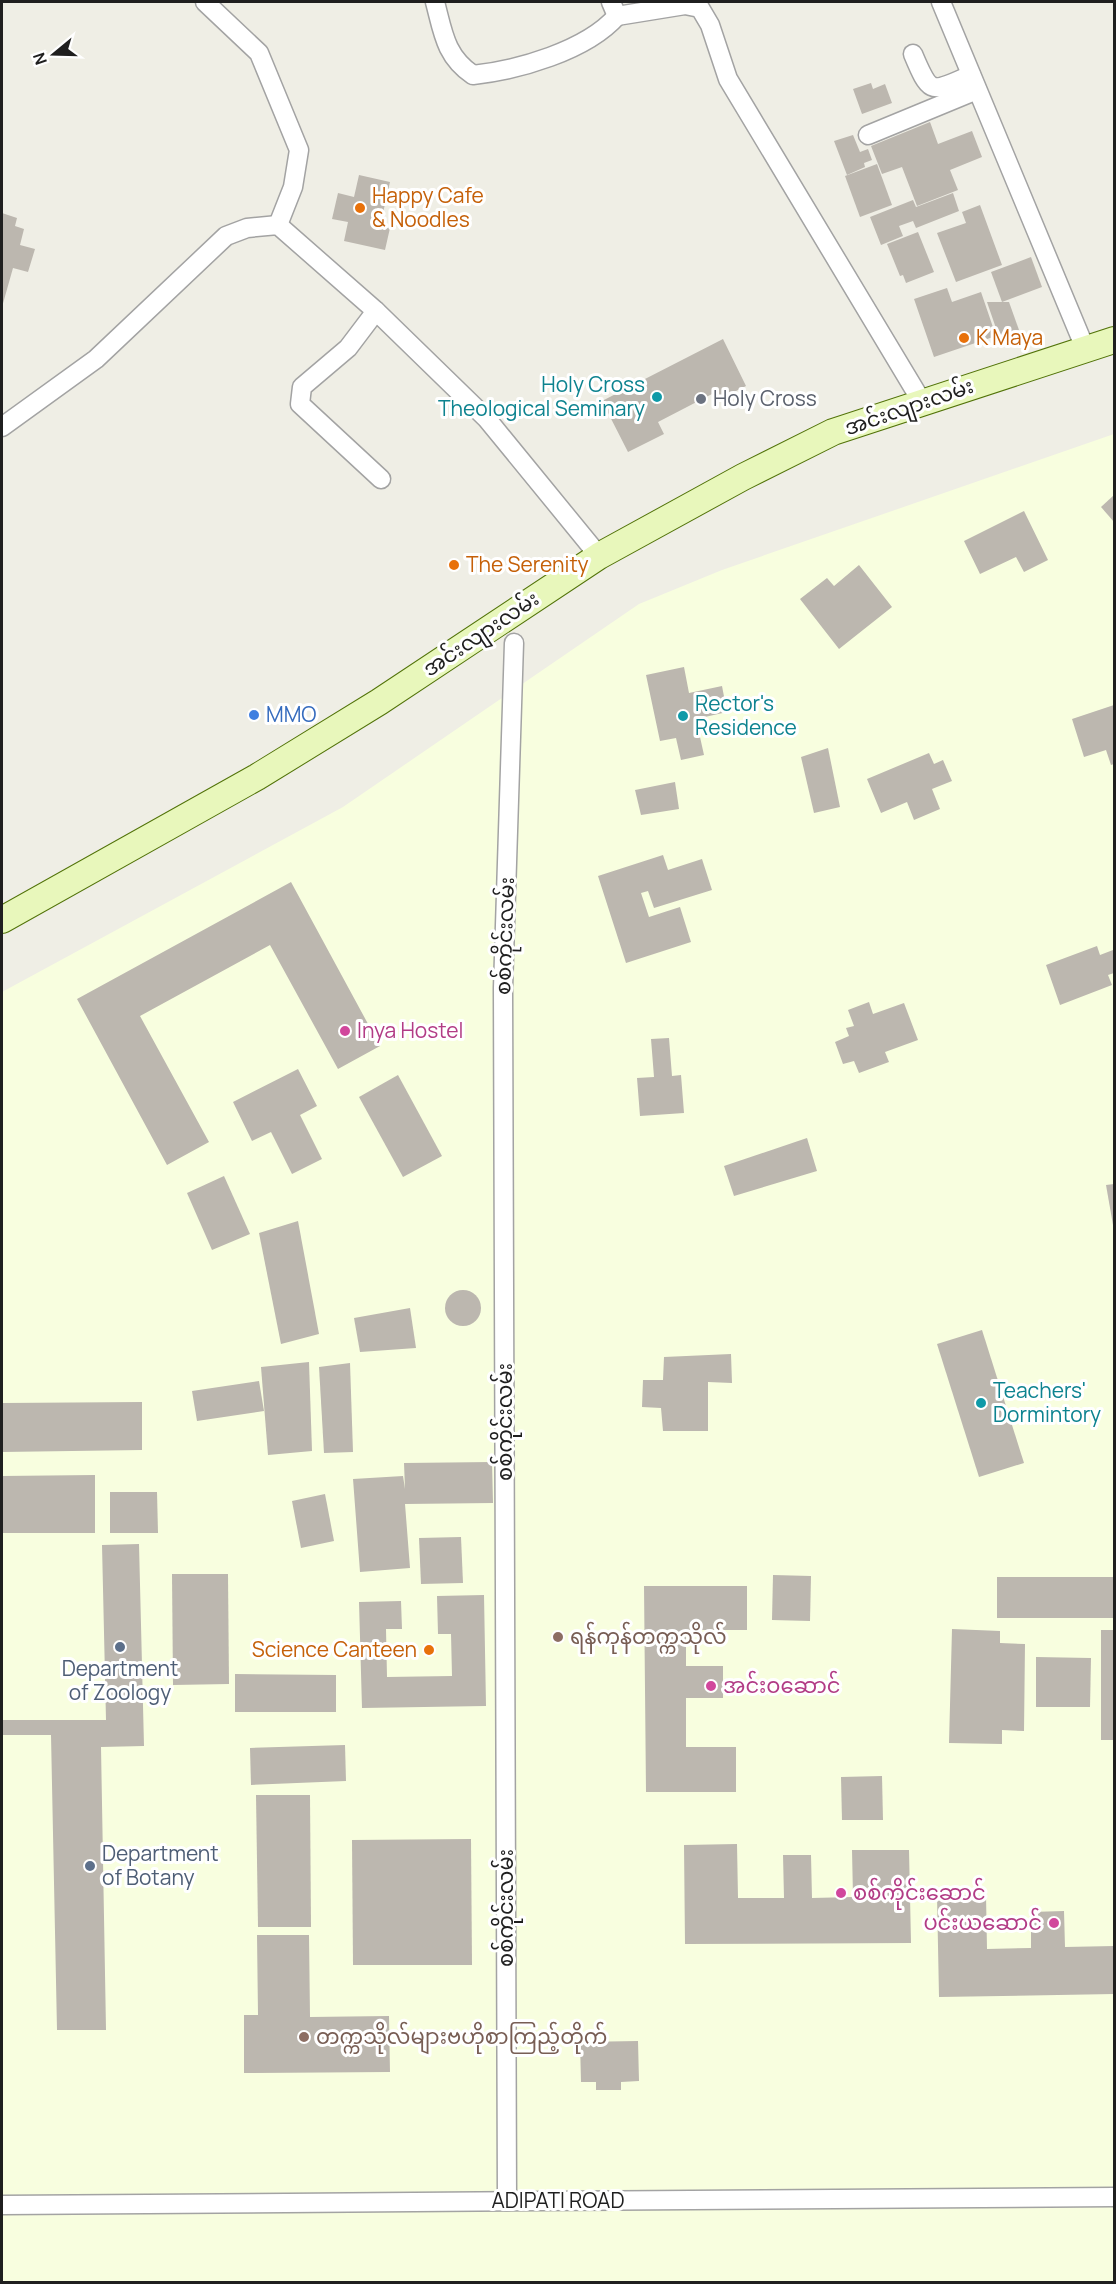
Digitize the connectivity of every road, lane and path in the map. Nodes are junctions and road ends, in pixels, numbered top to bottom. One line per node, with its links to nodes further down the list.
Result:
1 (206, 2): 9 (street)
2 (435, 2): 5 (street)
3 (941, 2): 7 (street)
4 (701, 5): 5 (street); 13 (street)
5 (614, 9)
6 (913, 54): 7 (street)
7 (974, 82): 8 (street); 12 (street)
8 (868, 135)
9 (278, 225): 10 (street); 14 (street)
10 (376, 311): 15 (street); 16 (street)
11 (1114, 340): 12 (main road, အင်းလျားလမ်း)
12 (1085, 348): 13 (main road, အင်းလျားလမ်း)
13 (922, 402): 16 (main road, အင်းလျားလမ်း)
14 (2, 427)
15 (381, 479)
16 (599, 556): 18 (main road, အင်းလျားလမ်း)
17 (514, 643): 20 (street, စစ်ကိုင်းလမ်း)
18 (2, 920)
19 (1114, 2197): 20 (street, ADIPATI ROAD)
20 (507, 2201): 21 (street, ADIPATI ROAD)
21 (2, 2205)

